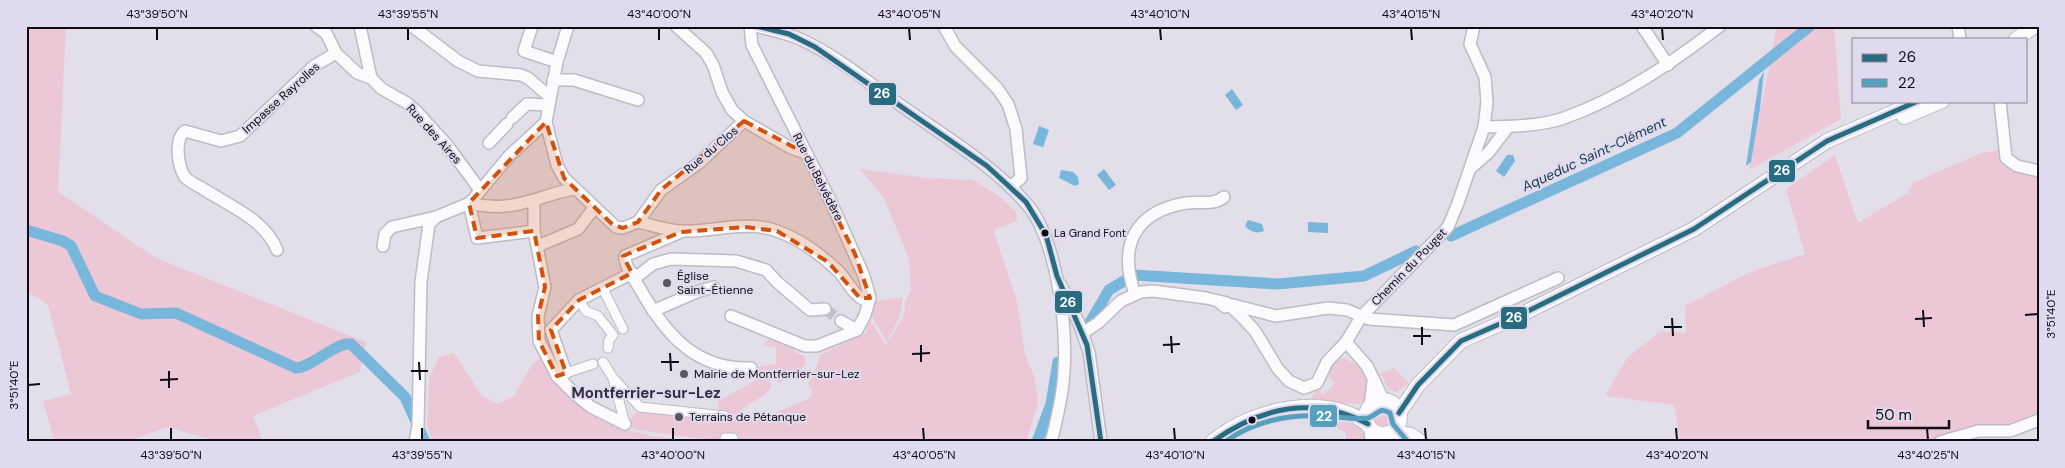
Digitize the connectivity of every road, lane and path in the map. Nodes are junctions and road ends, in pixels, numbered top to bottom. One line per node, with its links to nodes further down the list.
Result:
1 (316, 26): 16 (street, Rue des Aires)
2 (360, 26): 19 (street)
3 (412, 26): 22 (street)
4 (532, 26): 17 (street)
5 (568, 26): 17 (street)
6 (676, 26): 26 (street, Rue du Clos)
7 (750, 26): 32 (street, Rue du Belvédère)
8 (755, 26): 35 (street)
9 (944, 26): 35 (street)
10 (1474, 26): 28 (street, Chemin du Pouget)
11 (1642, 26): 18 (street)
12 (1720, 26): 18 (street)
13 (2037, 26): 14 (street); 15 (street)
14 (2018, 38)
15 (2026, 38)
16 (336, 53): 19 (street, Rue des Aires); 48 (street, Impasse Rayrolles)
17 (557, 62): 20 (street)
18 (1668, 65): 29 (street)
19 (371, 78): 37 (street, Rue des Aires)
20 (553, 80): 21 (street); 22 (street)
21 (638, 100)
22 (549, 101): 27 (street); 31 (street)
23 (1917, 102): 30 (street)
24 (1940, 102): 30 (street)
25 (2000, 102): 34 (street)
26 (744, 121): 32 (street); 43 (street, Rue du Clos)
27 (546, 122): 36 (street); 37 (street)
28 (1484, 127): 29 (street); 33 (street, Chemin du Pouget)
29 (1508, 127): 33 (street)
30 (1843, 135): 74 (street)
31 (489, 143)
32 (805, 153): 56 (street, Rue du Belvédère)
33 (1470, 169): 61 (street, Chemin du Pouget)
34 (2039, 171)
35 (1010, 187): 50 (street)
36 (573, 189): 39 (street); 41 (street)
37 (480, 190): 40 (street)
38 (1224, 197): 54 (street)
39 (534, 201): 40 (street); 44 (street)
40 (470, 203): 42 (street); 44 (street)
41 (594, 208): 43 (street); 47 (street)
42 (436, 217): 46 (street); 82 (street)
43 (638, 222): 45 (street)
44 (534, 231): 47 (street)
45 (681, 232): 49 (street); 56 (street)
46 (384, 246)
47 (538, 246): 71 (street)
48 (277, 250)
49 (633, 276): 52 (street); 58 (street); 59 (street)
50 (1057, 276): 65 (street); 83 (street)
51 (1558, 278): 61 (street)
52 (602, 287): 55 (street); 63 (street)
53 (714, 287): 59 (street)
54 (1135, 294): 57 (street); 65 (street)
55 (579, 300): 67 (street); 71 (street)
56 (869, 302): 64 (street)
57 (1224, 304): 61 (street); 66 (street, Chemin du Pouget)
58 (824, 309)
59 (653, 311): 70 (street)
60 (731, 316): 64 (street)
61 (1360, 317): 66 (street, Chemin du Pouget)
62 (841, 321): 64 (street)
63 (623, 330)
64 (857, 330)
65 (1083, 333): 84 (street)
66 (1346, 342): 73 (street)
67 (608, 348)
68 (603, 362): 72 (street)
69 (593, 364): 71 (street)
70 (751, 368)
71 (562, 374): 79 (street)
72 (613, 378): 76 (street); 79 (street)
73 (1373, 380): 75 (street); 78 (street)
74 (1416, 388): 75 (street); 80 (street)
75 (1386, 401): 78 (street); 80 (street)
76 (725, 416)
77 (2039, 420): 86 (street)
78 (1369, 422): 80 (street); 85 (street)
79 (626, 424)
80 (1391, 428): 81 (street)
81 (1416, 439)
82 (415, 442)
83 (1051, 442)
84 (1101, 442)
85 (1212, 442)
86 (1940, 442)

